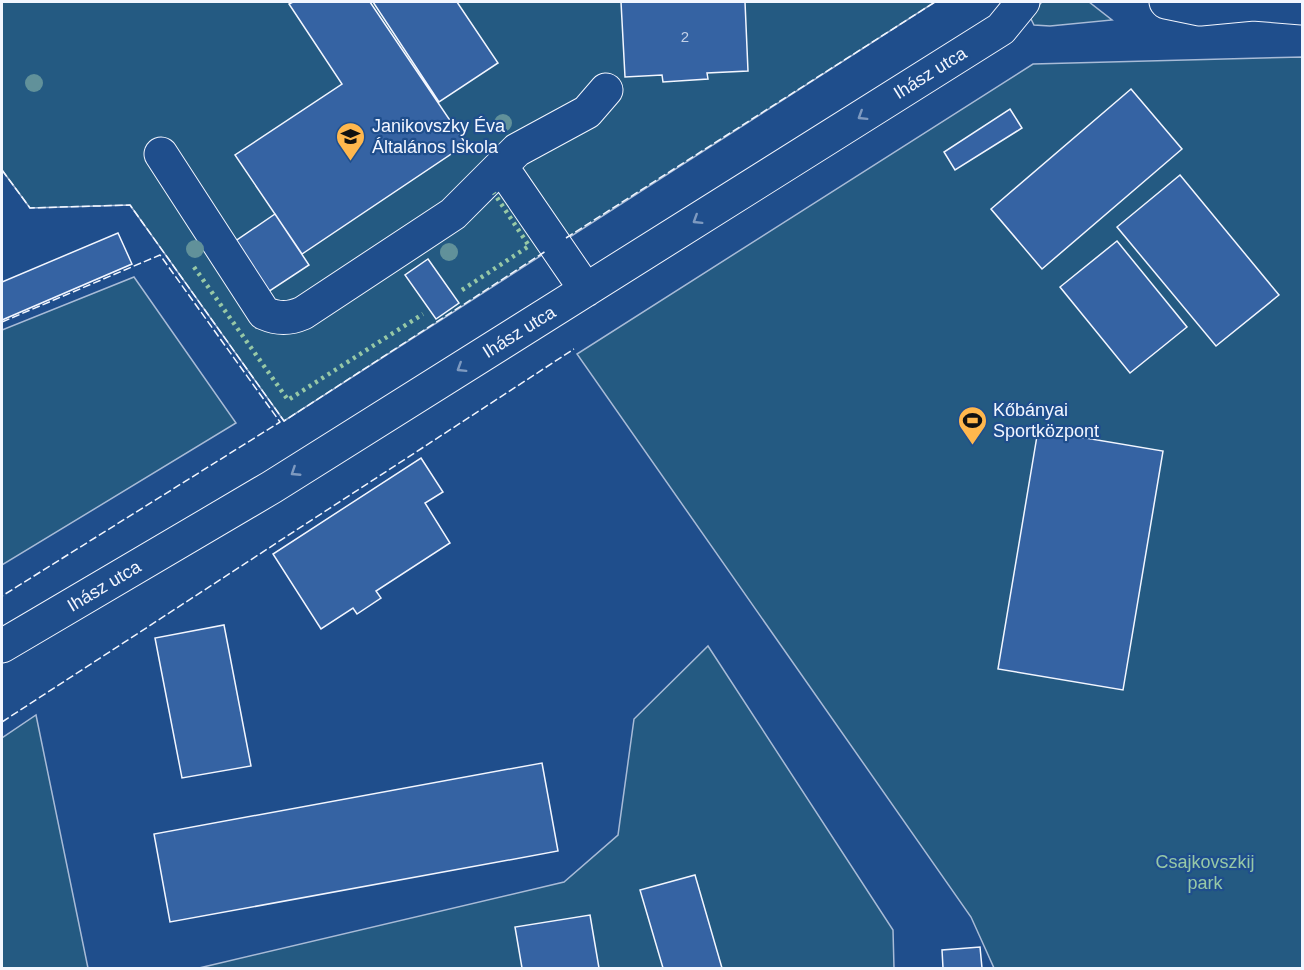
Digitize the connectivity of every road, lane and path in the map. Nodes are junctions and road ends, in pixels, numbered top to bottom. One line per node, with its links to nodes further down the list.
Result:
1 (1023, 2): 8 (street, Ihász utca, one-way to 8)
2 (1166, 2): 3 (street)
3 (1255, 3): 4 (street)
4 (1302, 8)
5 (606, 90): 7 (street)
6 (161, 154): 7 (street)
7 (501, 166): 8 (street)
8 (586, 290): 9 (street, Ihász utca, one-way to 9)
9 (2, 646)

